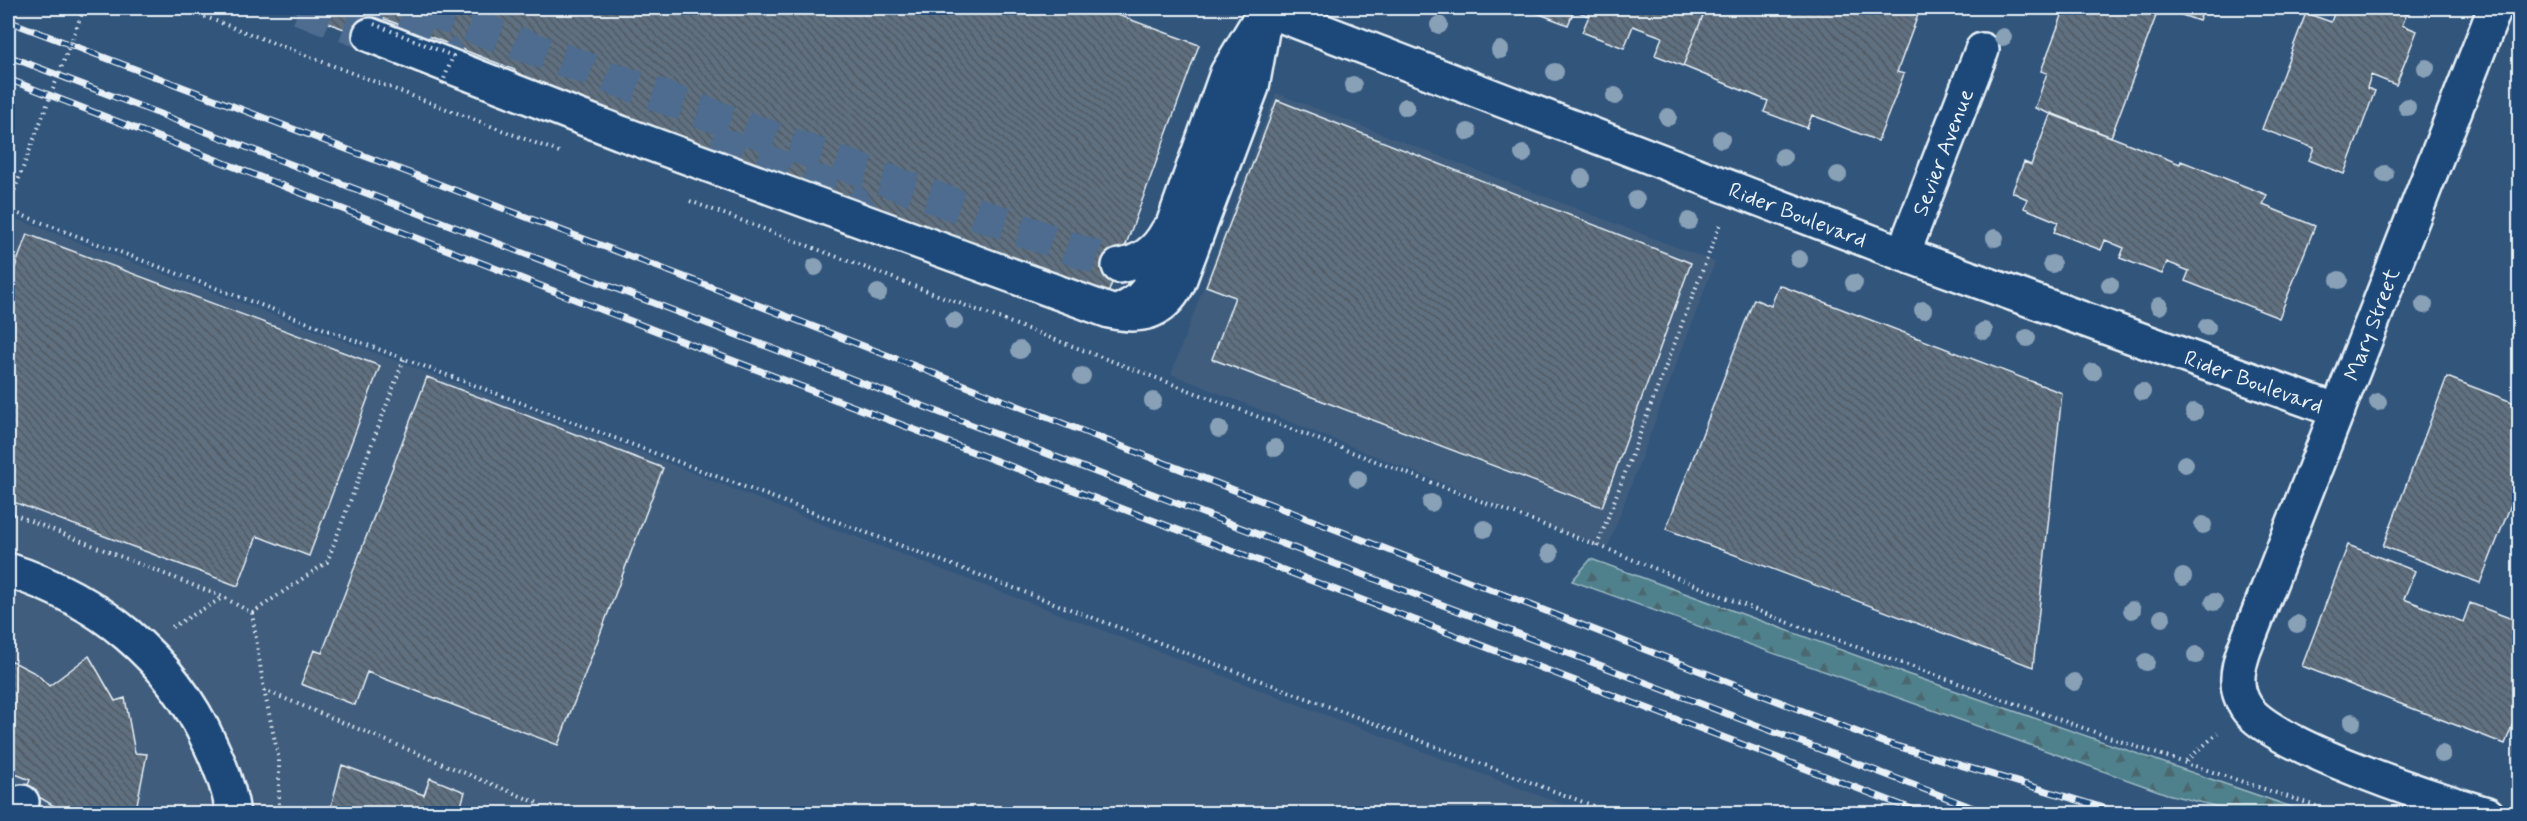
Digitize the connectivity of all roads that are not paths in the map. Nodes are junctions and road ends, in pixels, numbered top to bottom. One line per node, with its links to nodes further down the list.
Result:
1 (1264, 8): 5 (street); 6 (street, Rider Boulevard); 8 (street)
2 (2494, 8): 9 (street, Mary Street)
3 (372, 30): 8 (street)
4 (1982, 50): 6 (street, Sevier Avenue)
5 (1173, 219): 7 (street); 8 (street)
6 (1903, 254): 9 (street, Rider Boulevard)
7 (1119, 266)
8 (1111, 311)
9 (2338, 411): 12 (street, Mary Street)
10 (8, 570): 11 (street)
11 (234, 813)
12 (2487, 813)

